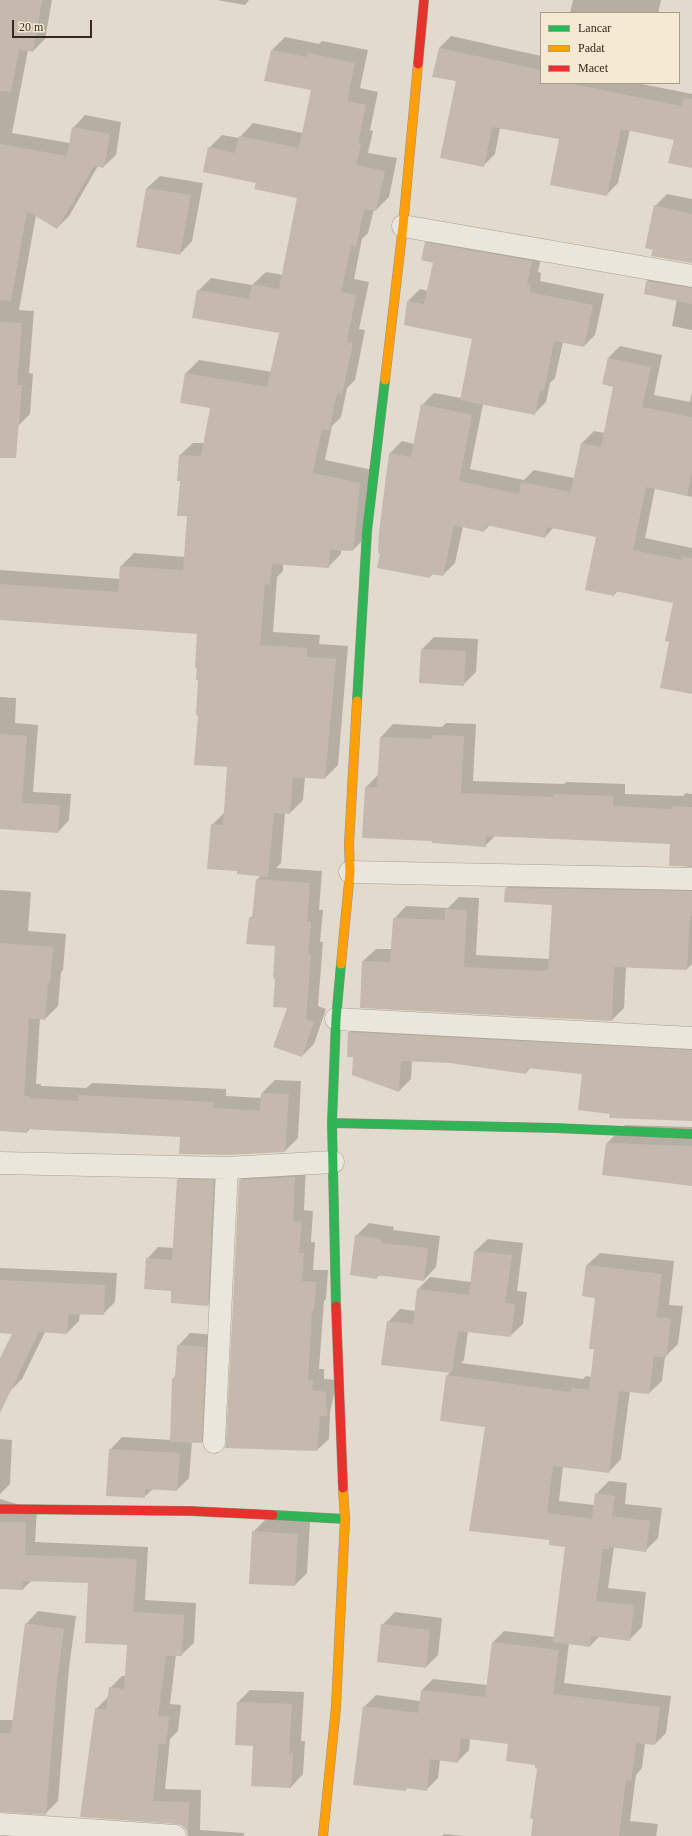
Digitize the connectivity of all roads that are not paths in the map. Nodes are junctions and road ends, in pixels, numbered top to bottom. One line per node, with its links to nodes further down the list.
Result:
1 (424, 0): 2 (street)
2 (403, 226): 3 (street); 4 (street)
3 (692, 276)
4 (350, 872): 5 (street); 6 (street)
5 (692, 879)
6 (336, 1019): 7 (street); 8 (street)
7 (692, 1038)
8 (332, 1123): 9 (street); 10 (street)
9 (692, 1134)
10 (333, 1162): 12 (street); 15 (street)
11 (0, 1163): 12 (street)
12 (227, 1168): 13 (street)
13 (214, 1442)
14 (0, 1509): 15 (street)
15 (345, 1519): 18 (street)
16 (0, 1824): 17 (street)
17 (176, 1836)
18 (323, 1836)

